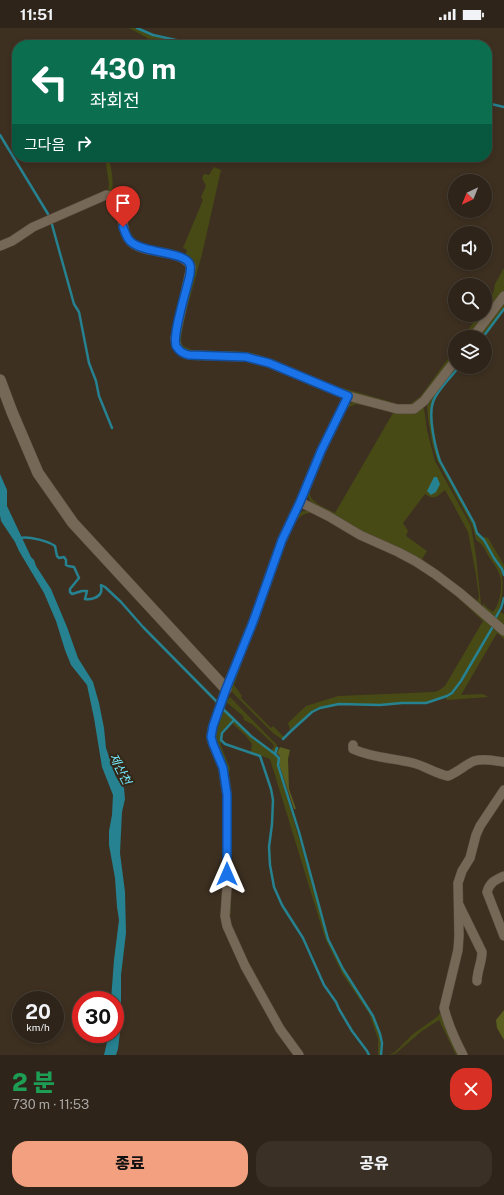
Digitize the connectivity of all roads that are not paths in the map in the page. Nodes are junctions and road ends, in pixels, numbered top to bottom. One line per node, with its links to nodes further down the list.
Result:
1 (0, 246): 6 (street)
2 (504, 296): 3 (street)
3 (477, 330)
4 (448, 370): 6 (street)
5 (0, 380): 9 (street)
6 (348, 396): 7 (street)
7 (300, 502): 8 (street); 9 (street)
8 (504, 631)
9 (226, 689): 17 (street)
10 (353, 745): 11 (street)
11 (504, 762)
12 (504, 790): 14 (street)
13 (504, 876): 15 (street)
14 (458, 903): 16 (street); 18 (street)
15 (504, 936)
16 (478, 981)
17 (299, 1055)
18 (463, 1055)

